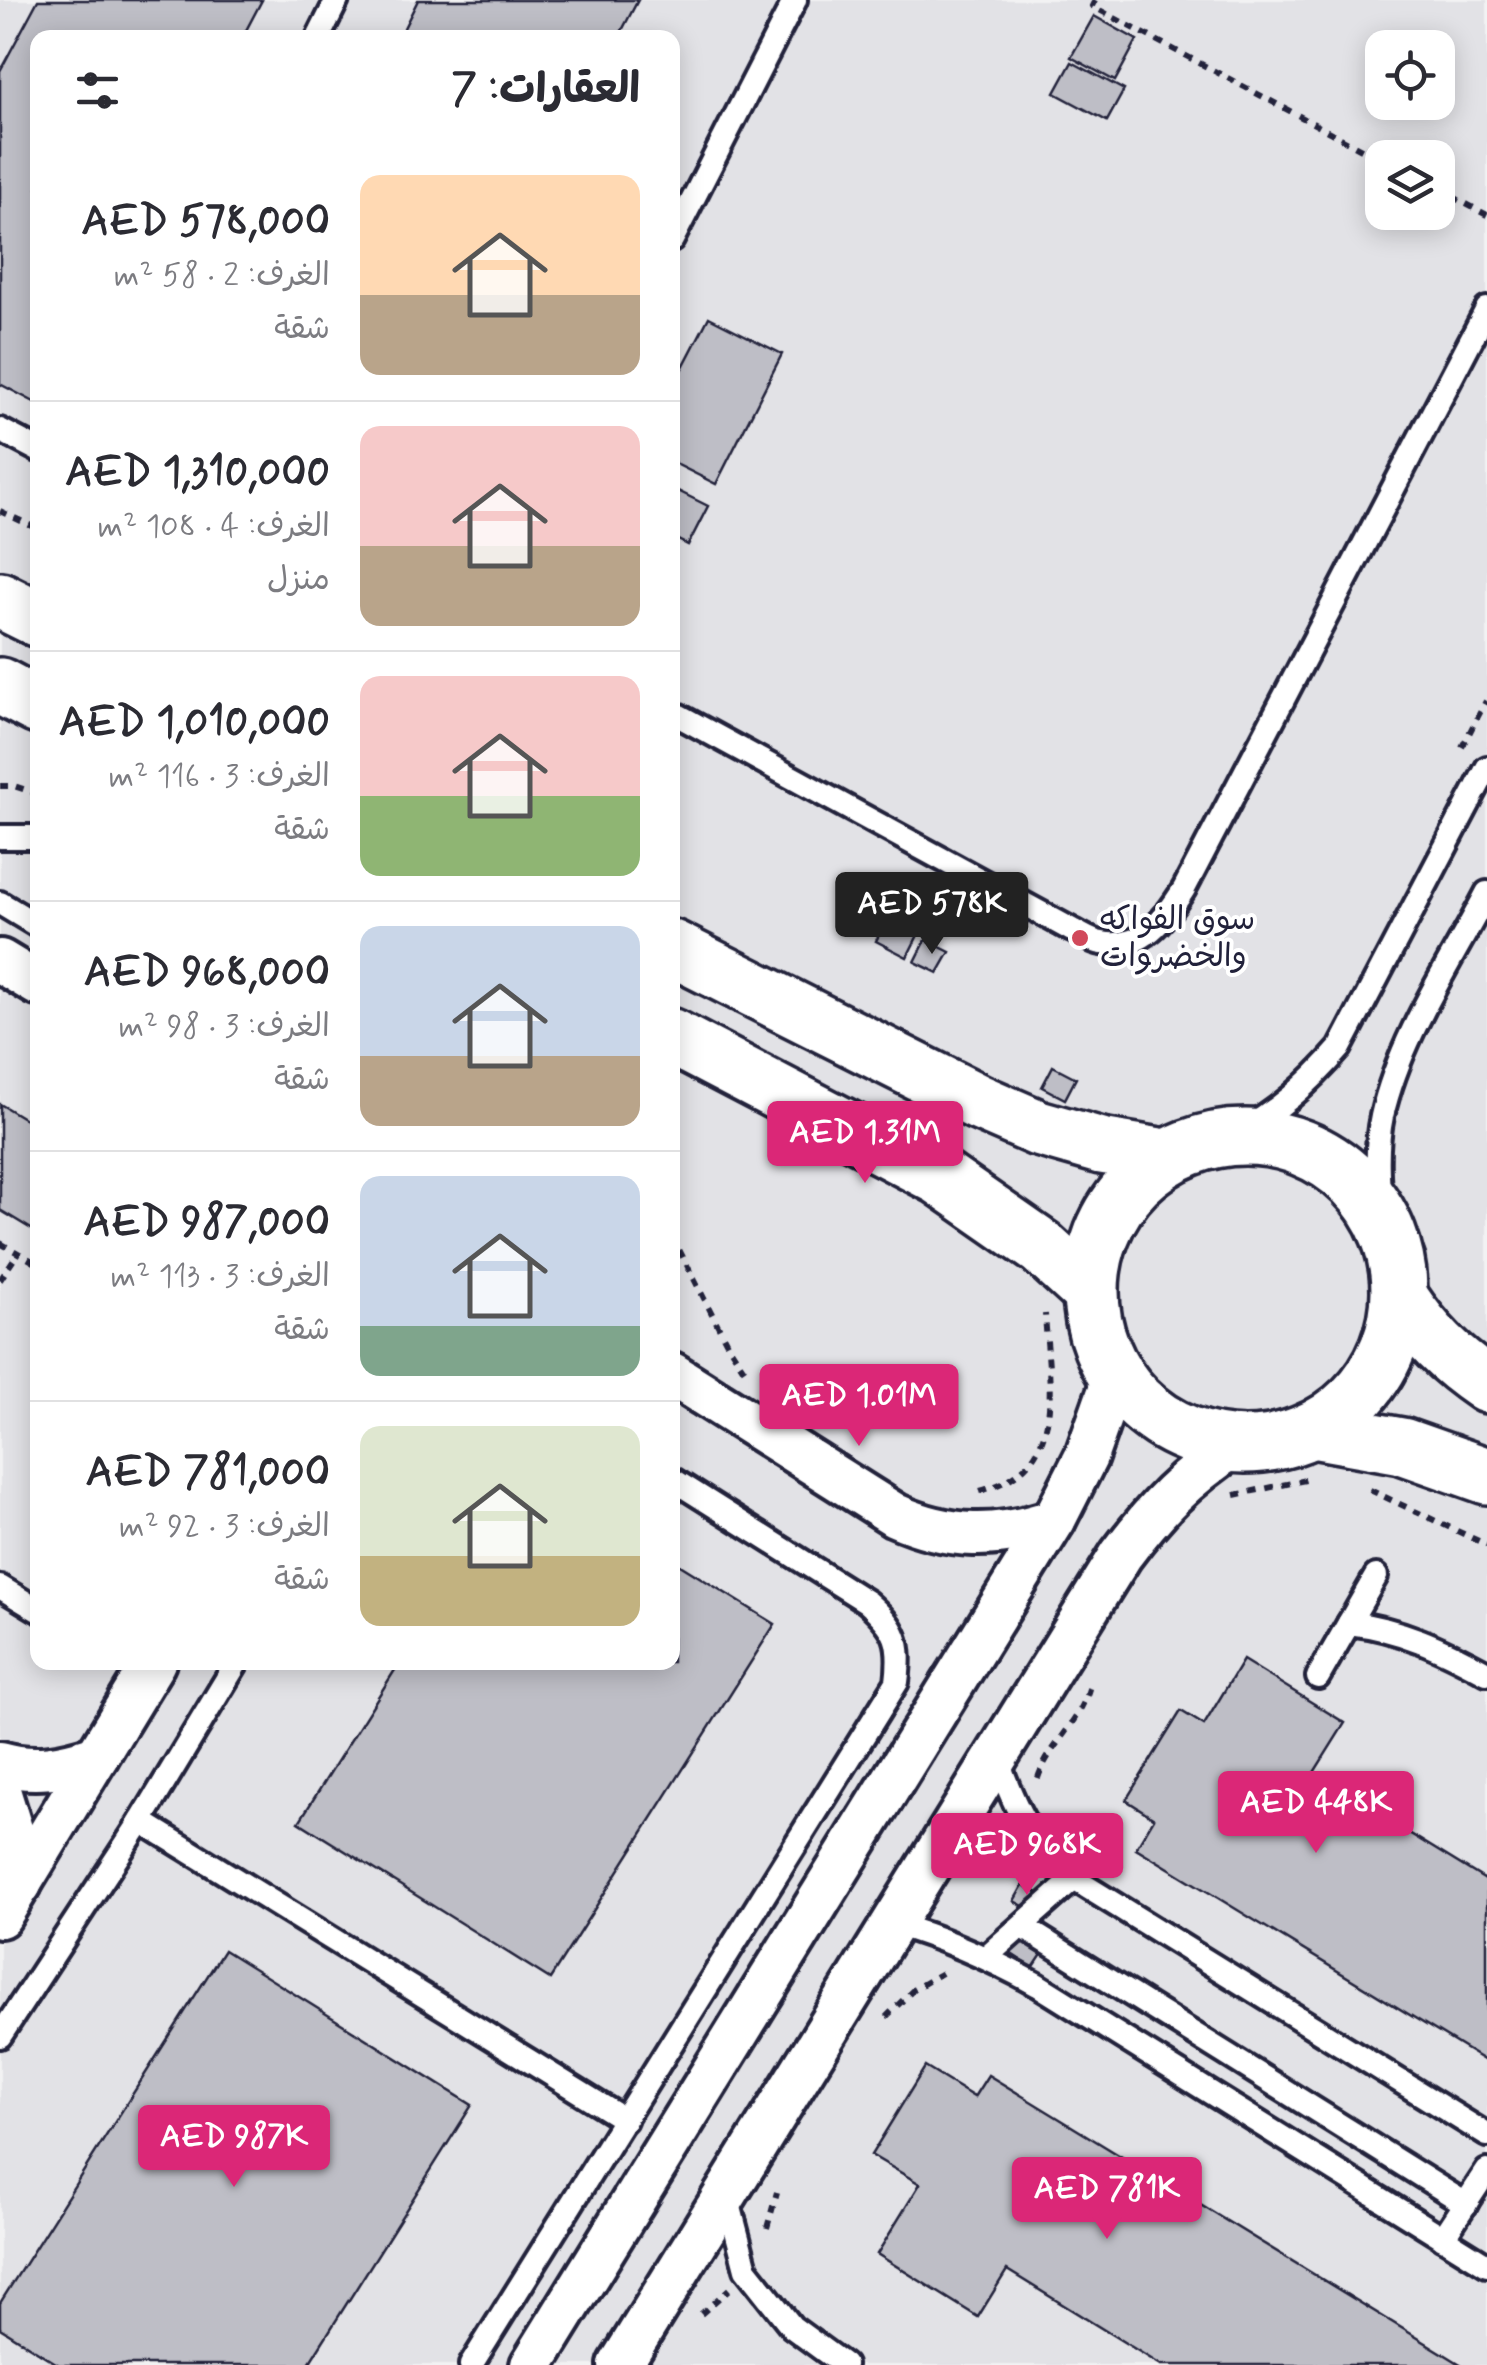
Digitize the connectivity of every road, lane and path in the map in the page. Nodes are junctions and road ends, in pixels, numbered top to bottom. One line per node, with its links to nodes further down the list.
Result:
1 (338, 0): 4 (lane)
2 (796, 0): 8 (lane)
3 (1095, 0): 5 (path)
4 (322, 30)
5 (1365, 151)
6 (1455, 198): 7 (path)
7 (1487, 215)
8 (680, 225)
9 (1487, 310): 18 (lane)
10 (0, 430): 11 (lane)
11 (30, 446)
12 (0, 510): 13 (path)
13 (30, 524)
14 (0, 600): 15 (street)
15 (30, 616)
16 (0, 686): 17 (street)
17 (30, 702)
18 (680, 716)
19 (1487, 768): 29 (lane)
20 (0, 786): 21 (path)
21 (30, 791)
22 (0, 837): 23 (lane)
23 (30, 837)
24 (1487, 893): 31 (lane)
25 (0, 902): 26 (lane)
26 (30, 921)
27 (680, 952): 30 (street)
28 (680, 1041): 33 (street)
29 (1234, 1136): 30 (street); 31 (street)
30 (1166, 1157): 39 (street)
31 (1396, 1215): 38 (path); 38 (street)
32 (0, 1242): 35 (path)
33 (1042, 1248): 39 (street); 49 (path)
34 (680, 1252): 42 (path)
35 (18, 1253): 36 (path); 37 (path)
36 (30, 1260)
37 (0, 1280)
38 (1416, 1284): 43 (street); 44 (street)
39 (1090, 1292): 40 (street)
40 (1115, 1374): 45 (street); 50 (street)
41 (680, 1379): 50 (street)
42 (755, 1379)
43 (1487, 1384)
44 (1316, 1453): 45 (street); 45 (path); 46 (street)
45 (1230, 1470): 62 (street)
46 (1487, 1476)
47 (680, 1484): 74 (lane)
48 (1369, 1490): 51 (path)
49 (965, 1492)
50 (1054, 1520): 86 (street)
51 (1487, 1545)
52 (1376, 1576): 55 (lane)
53 (0, 1587): 54 (lane)
54 (30, 1605)
55 (1349, 1622): 59 (lane); 60 (lane)
56 (140, 1670): 61 (street)
57 (232, 1670): 66 (lane)
58 (1093, 1671): 64 (path)
59 (1487, 1673)
60 (1318, 1677)
61 (97, 1756): 63 (street); 68 (street)
62 (997, 1758): 67 (lane); 69 (street)
63 (0, 1763)
64 (1038, 1792)
65 (0, 1794): 68 (street)
66 (141, 1821): 73 (lane); 74 (lane)
67 (1074, 1879): 70 (lane); 75 (lane)
68 (10, 1900)
69 (894, 1924): 71 (lane); 78 (street)
70 (1023, 1926): 71 (lane); 79 (lane)
71 (986, 1956): 72 (path); 80 (lane)
72 (875, 2031)
73 (0, 2036)
74 (625, 2120): 85 (lane)
75 (1487, 2134)
76 (1487, 2171): 79 (lane)
77 (780, 2180): 82 (path)
78 (727, 2196): 82 (lane); 87 (street)
79 (1466, 2204): 80 (lane)
80 (1444, 2238): 81 (lane)
81 (1487, 2266)
82 (746, 2269): 83 (path); 84 (lane)
83 (694, 2319)
84 (839, 2364)
85 (471, 2365)
86 (532, 2365)
87 (620, 2365)

